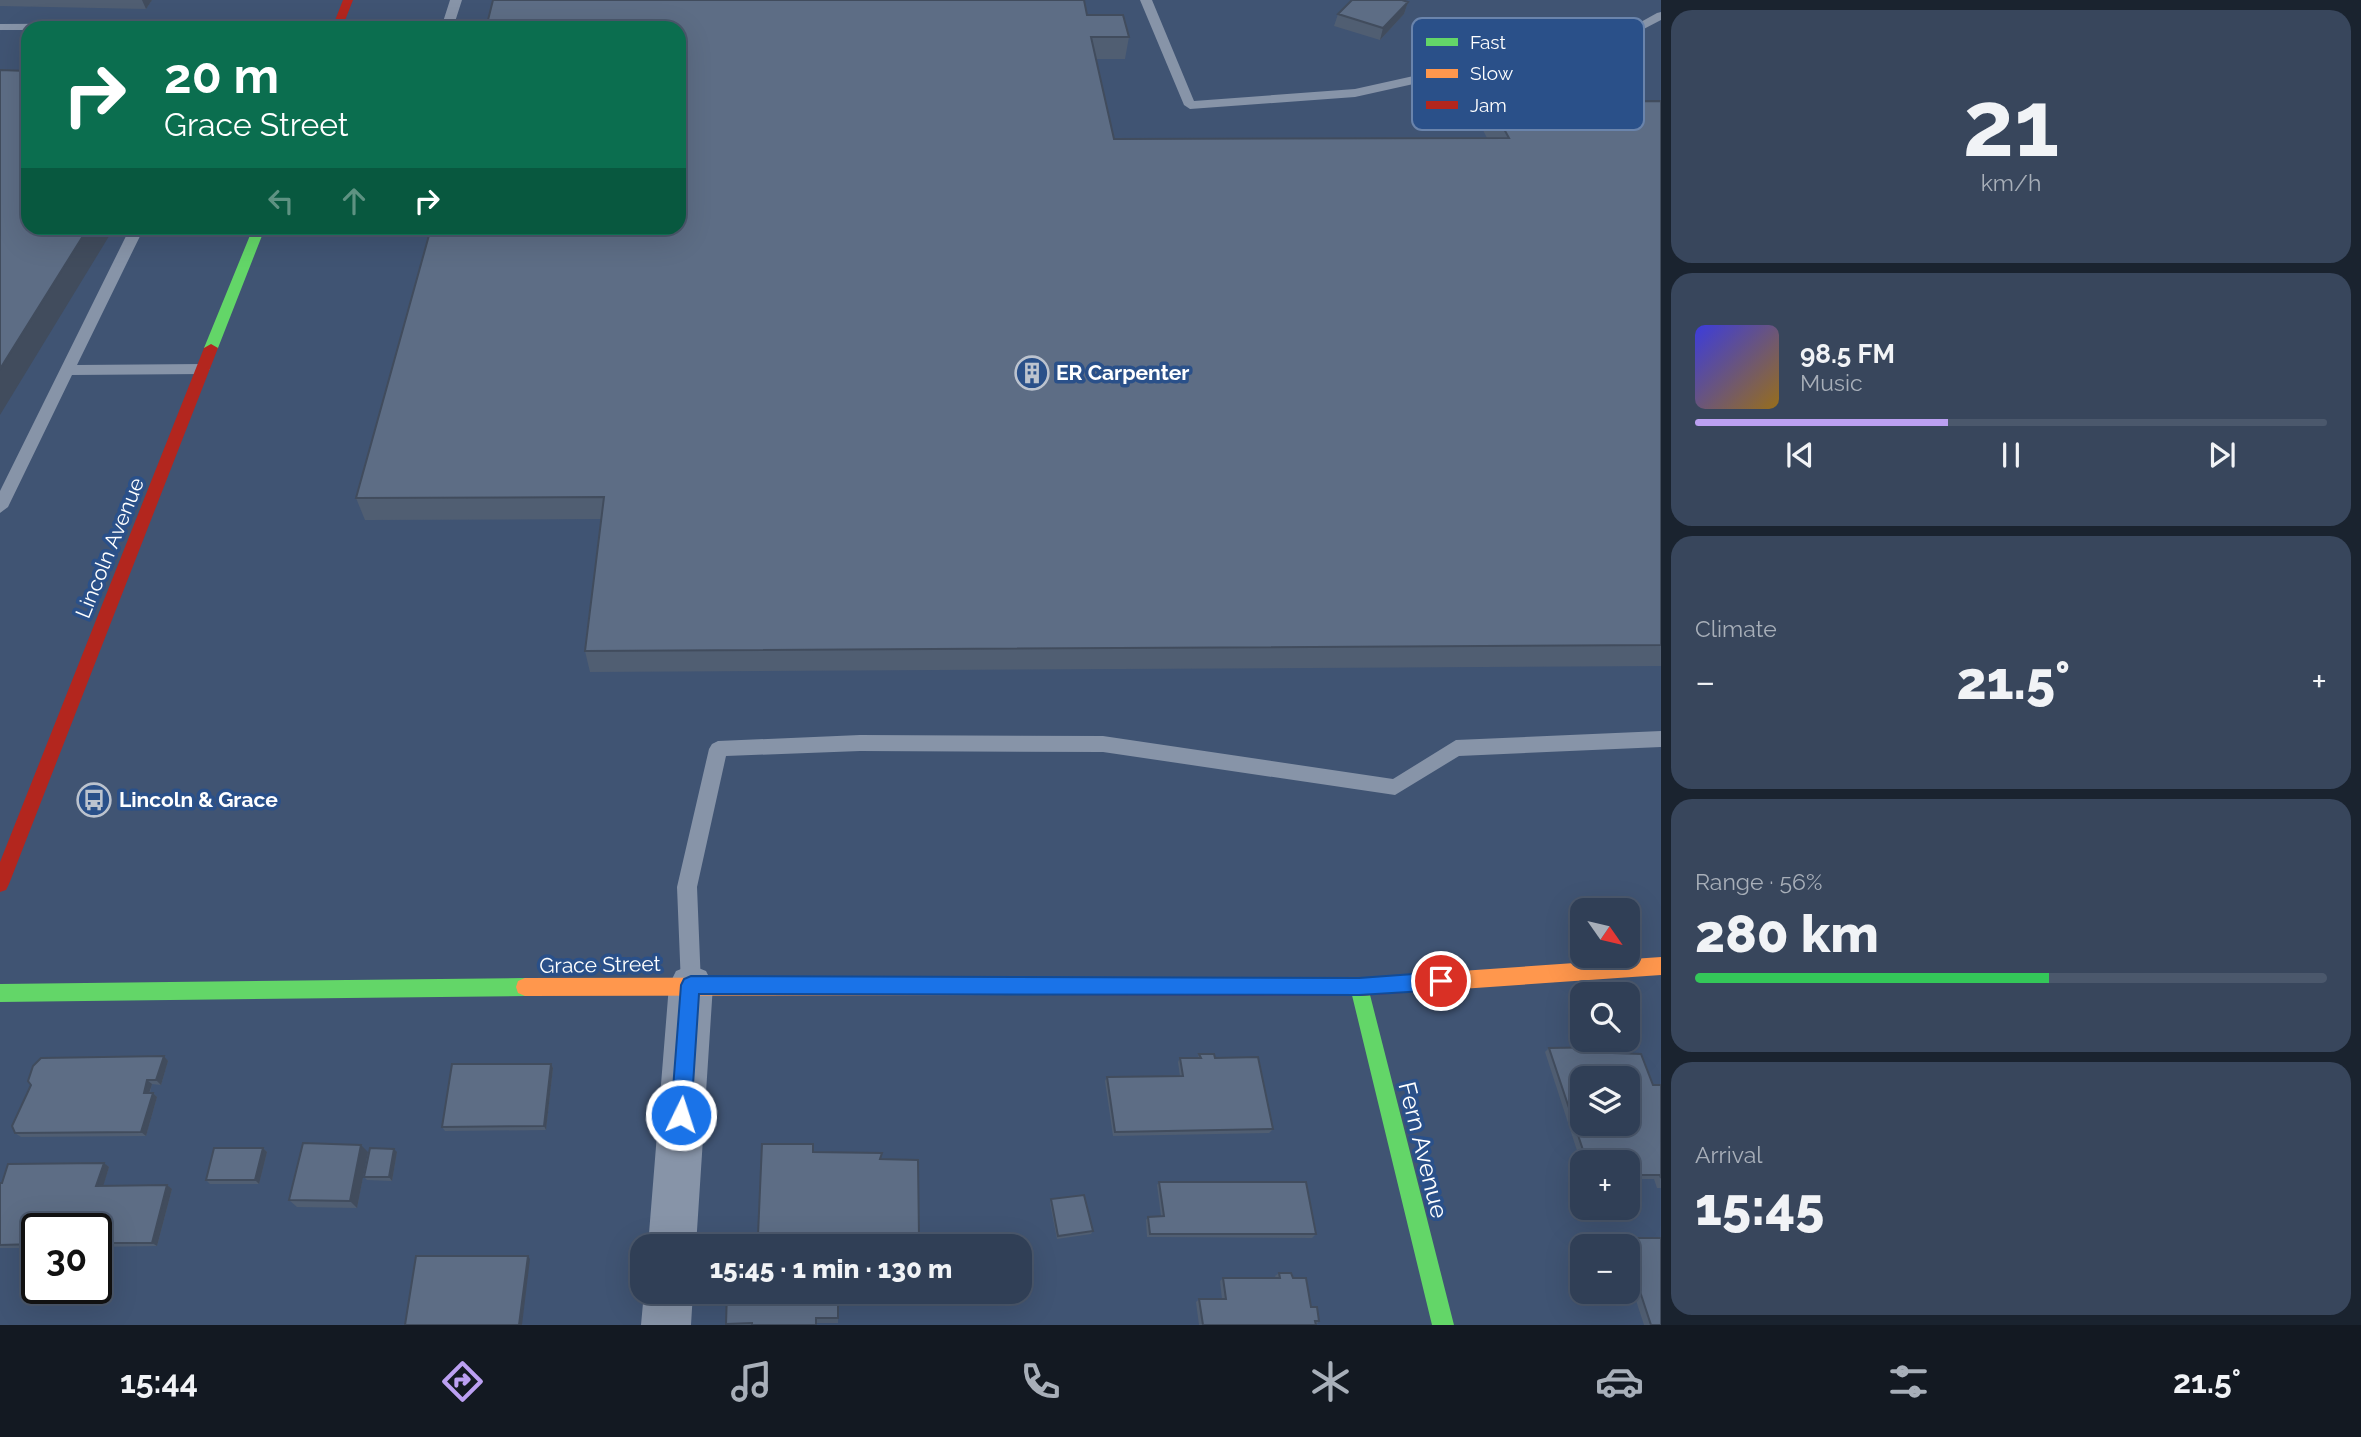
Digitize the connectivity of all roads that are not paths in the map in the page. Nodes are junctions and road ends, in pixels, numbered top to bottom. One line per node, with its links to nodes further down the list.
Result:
1 (348, 0): 5 (street)
2 (456, 0): 6 (lane)
3 (1146, 0): 10 (lane)
4 (1661, 15): 7 (lane)
5 (340, 21)
6 (449, 21)
7 (1644, 24)
8 (0, 27): 9 (lane)
9 (21, 27)
10 (1412, 80)
11 (134, 235): 14 (lane)
12 (256, 235): 13 (street, Lincoln Avenue)
13 (203, 369): 14 (lane); 17 (street, Lincoln Avenue)
14 (67, 370): 15 (lane)
15 (0, 507)
16 (1661, 739): 19 (lane)
17 (0, 884)
18 (1661, 966): 20 (street, Grace Street)
19 (691, 985): 20 (street, Grace Street); 21 (street, Grace Street); 22 (street)
20 (1359, 987): 25 (street, Fern Avenue)
21 (0, 993)
22 (673, 1234)
23 (667, 1304): 24 (street)
24 (666, 1325)
25 (1443, 1325)

